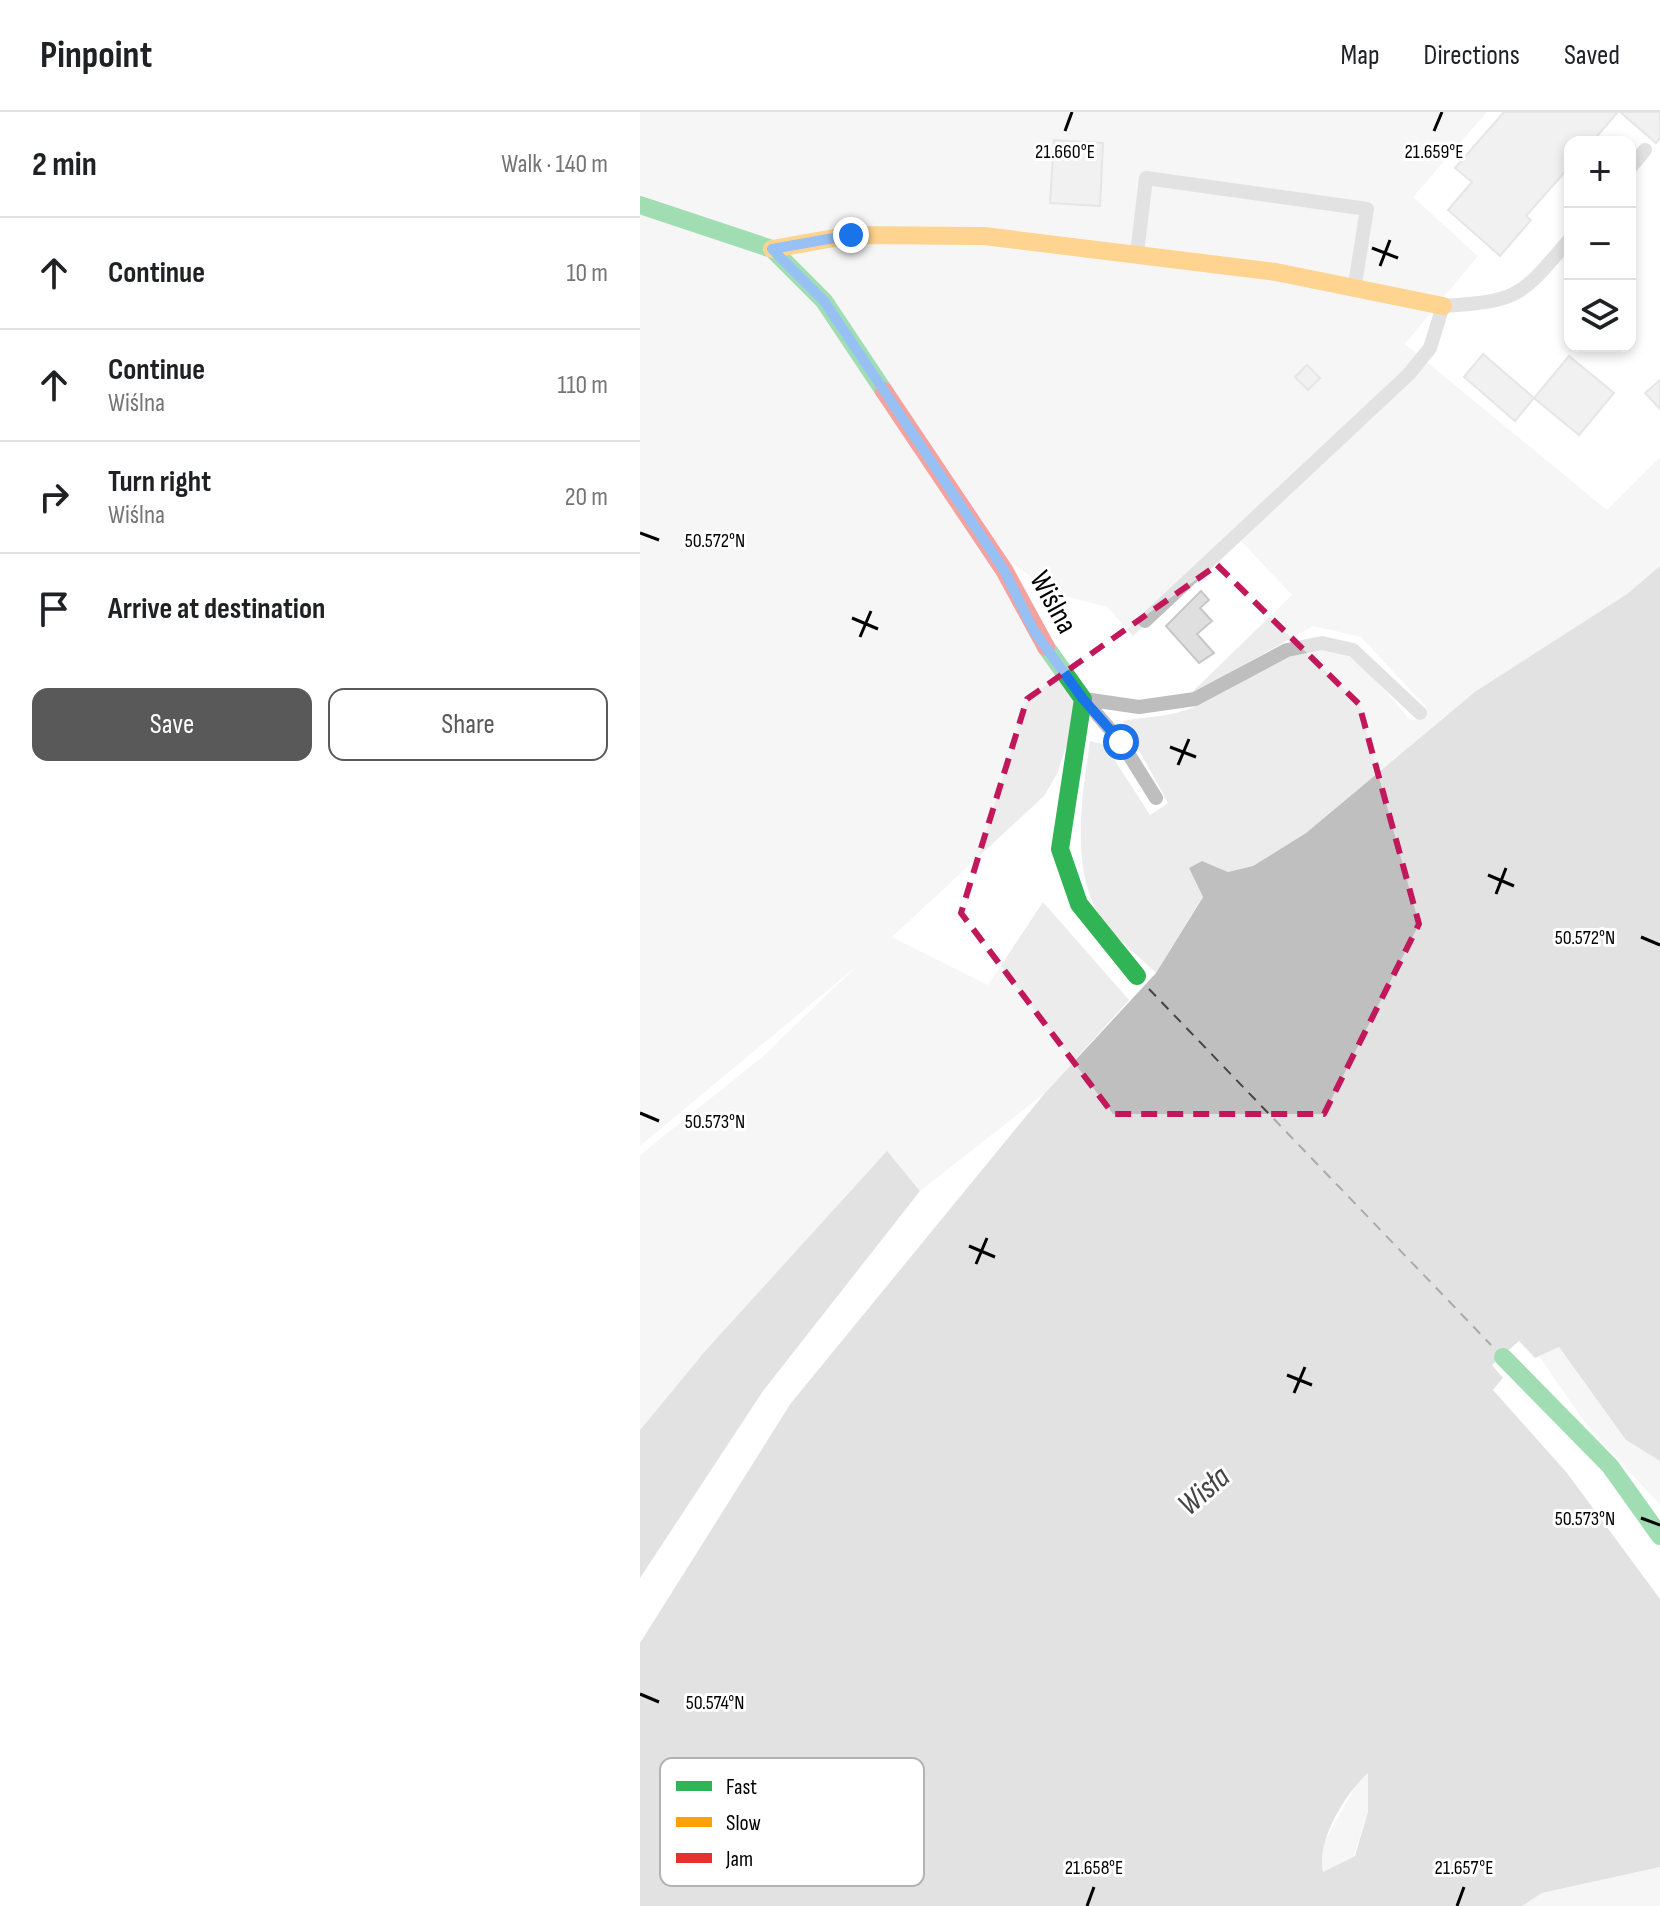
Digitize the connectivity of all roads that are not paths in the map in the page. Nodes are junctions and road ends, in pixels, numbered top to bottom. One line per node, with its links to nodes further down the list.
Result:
1 (1645, 150): 2 (lane)
2 (1636, 161)
3 (640, 205): 5 (street, Wiślna)
4 (1564, 246): 8 (lane)
5 (772, 249): 6 (street, Wiślna); 10 (street, Wiślna)
6 (1136, 255): 7 (street, Wiślna); 7 (lane)
7 (1354, 288): 8 (street, Wiślna)
8 (1443, 306): 9 (lane)
9 (1145, 621)
10 (1083, 699): 11 (lane); 12 (lane); 13 (street)
11 (1420, 713)
12 (1156, 798)
13 (1137, 976)
14 (1503, 1357): 15 (street)
15 (1660, 1536)

